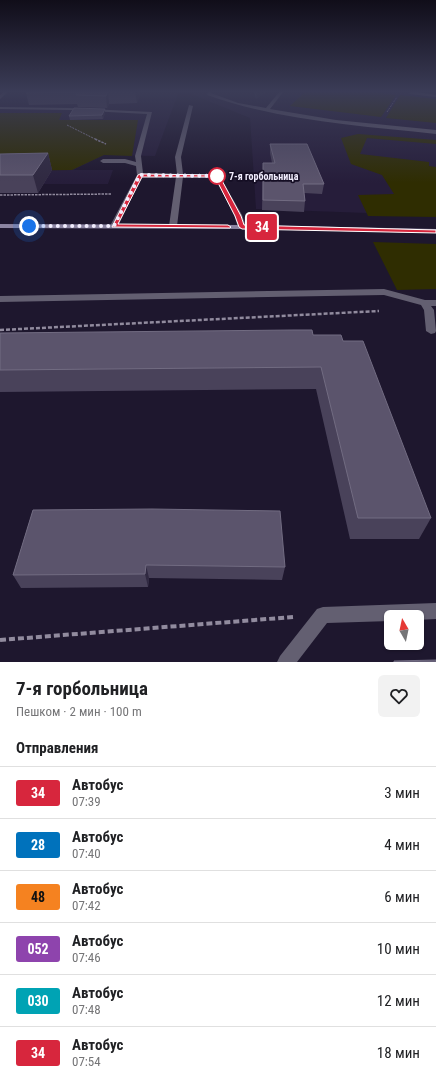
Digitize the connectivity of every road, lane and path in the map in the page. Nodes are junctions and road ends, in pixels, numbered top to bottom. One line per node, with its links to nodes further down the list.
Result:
1 (61, 122): 6 (path)
2 (148, 122): 8 (lane)
3 (187, 122): 10 (lane)
4 (335, 122): 5 (lane)
5 (436, 132)
6 (110, 146)
7 (103, 161): 8 (lane)
8 (138, 165): 9 (lane)
9 (140, 175): 10 (lane); 14 (lane)
10 (180, 175): 15 (lane); 16 (lane)
11 (0, 195): 12 (path)
12 (109, 200)
13 (0, 226): 14 (street)
14 (114, 226): 15 (street)
15 (173, 226): 16 (street)
16 (242, 227): 17 (street)
17 (436, 231)
18 (0, 299): 19 (lane)
19 (430, 306): 21 (lane); 23 (lane)
20 (385, 311): 22 (path)
21 (436, 318)
22 (0, 330)
23 (431, 331)
24 (436, 611): 25 (lane)
25 (323, 615): 26 (path); 27 (lane)
26 (0, 640)
27 (286, 662)

